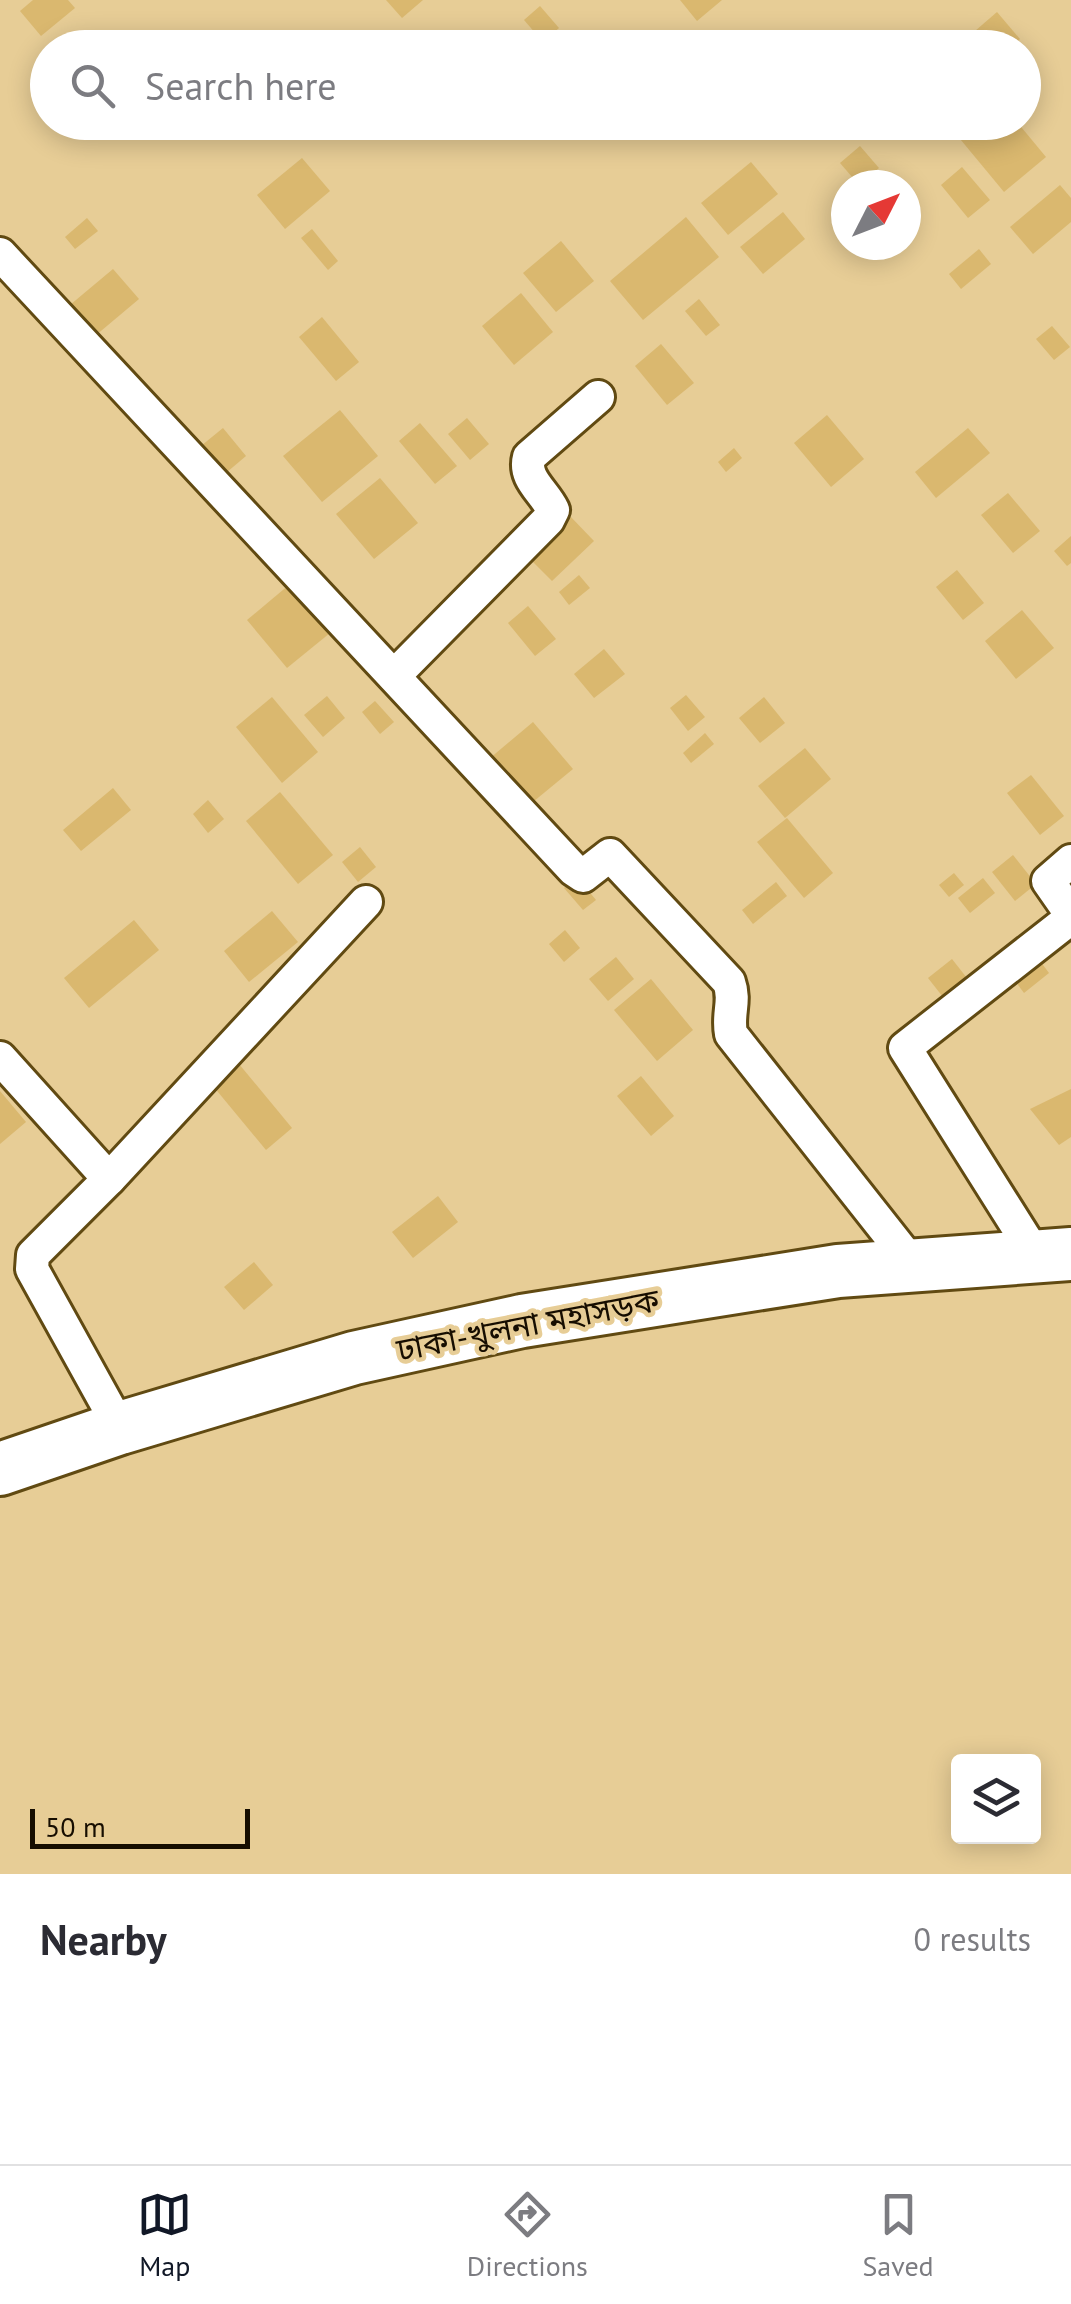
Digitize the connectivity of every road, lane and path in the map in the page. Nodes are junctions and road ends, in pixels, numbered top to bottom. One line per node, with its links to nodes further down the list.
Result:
1 (0, 254): 3 (street)
2 (598, 397): 3 (street)
3 (394, 676): 10 (street)
4 (1071, 860): 6 (street)
5 (366, 902): 8 (street)
6 (1071, 916): 9 (street)
7 (0, 1058): 8 (street)
8 (109, 1179): 11 (street)
9 (1054, 1255): 10 (highway, ঢাকা-খুলনা মহাসড়ক)
10 (914, 1266): 11 (highway, ঢাকা-খুলনা মহাসড়ক)
11 (120, 1428): 12 (highway, ঢাকা-খুলনা মহাসড়ক)
12 (0, 1469)

